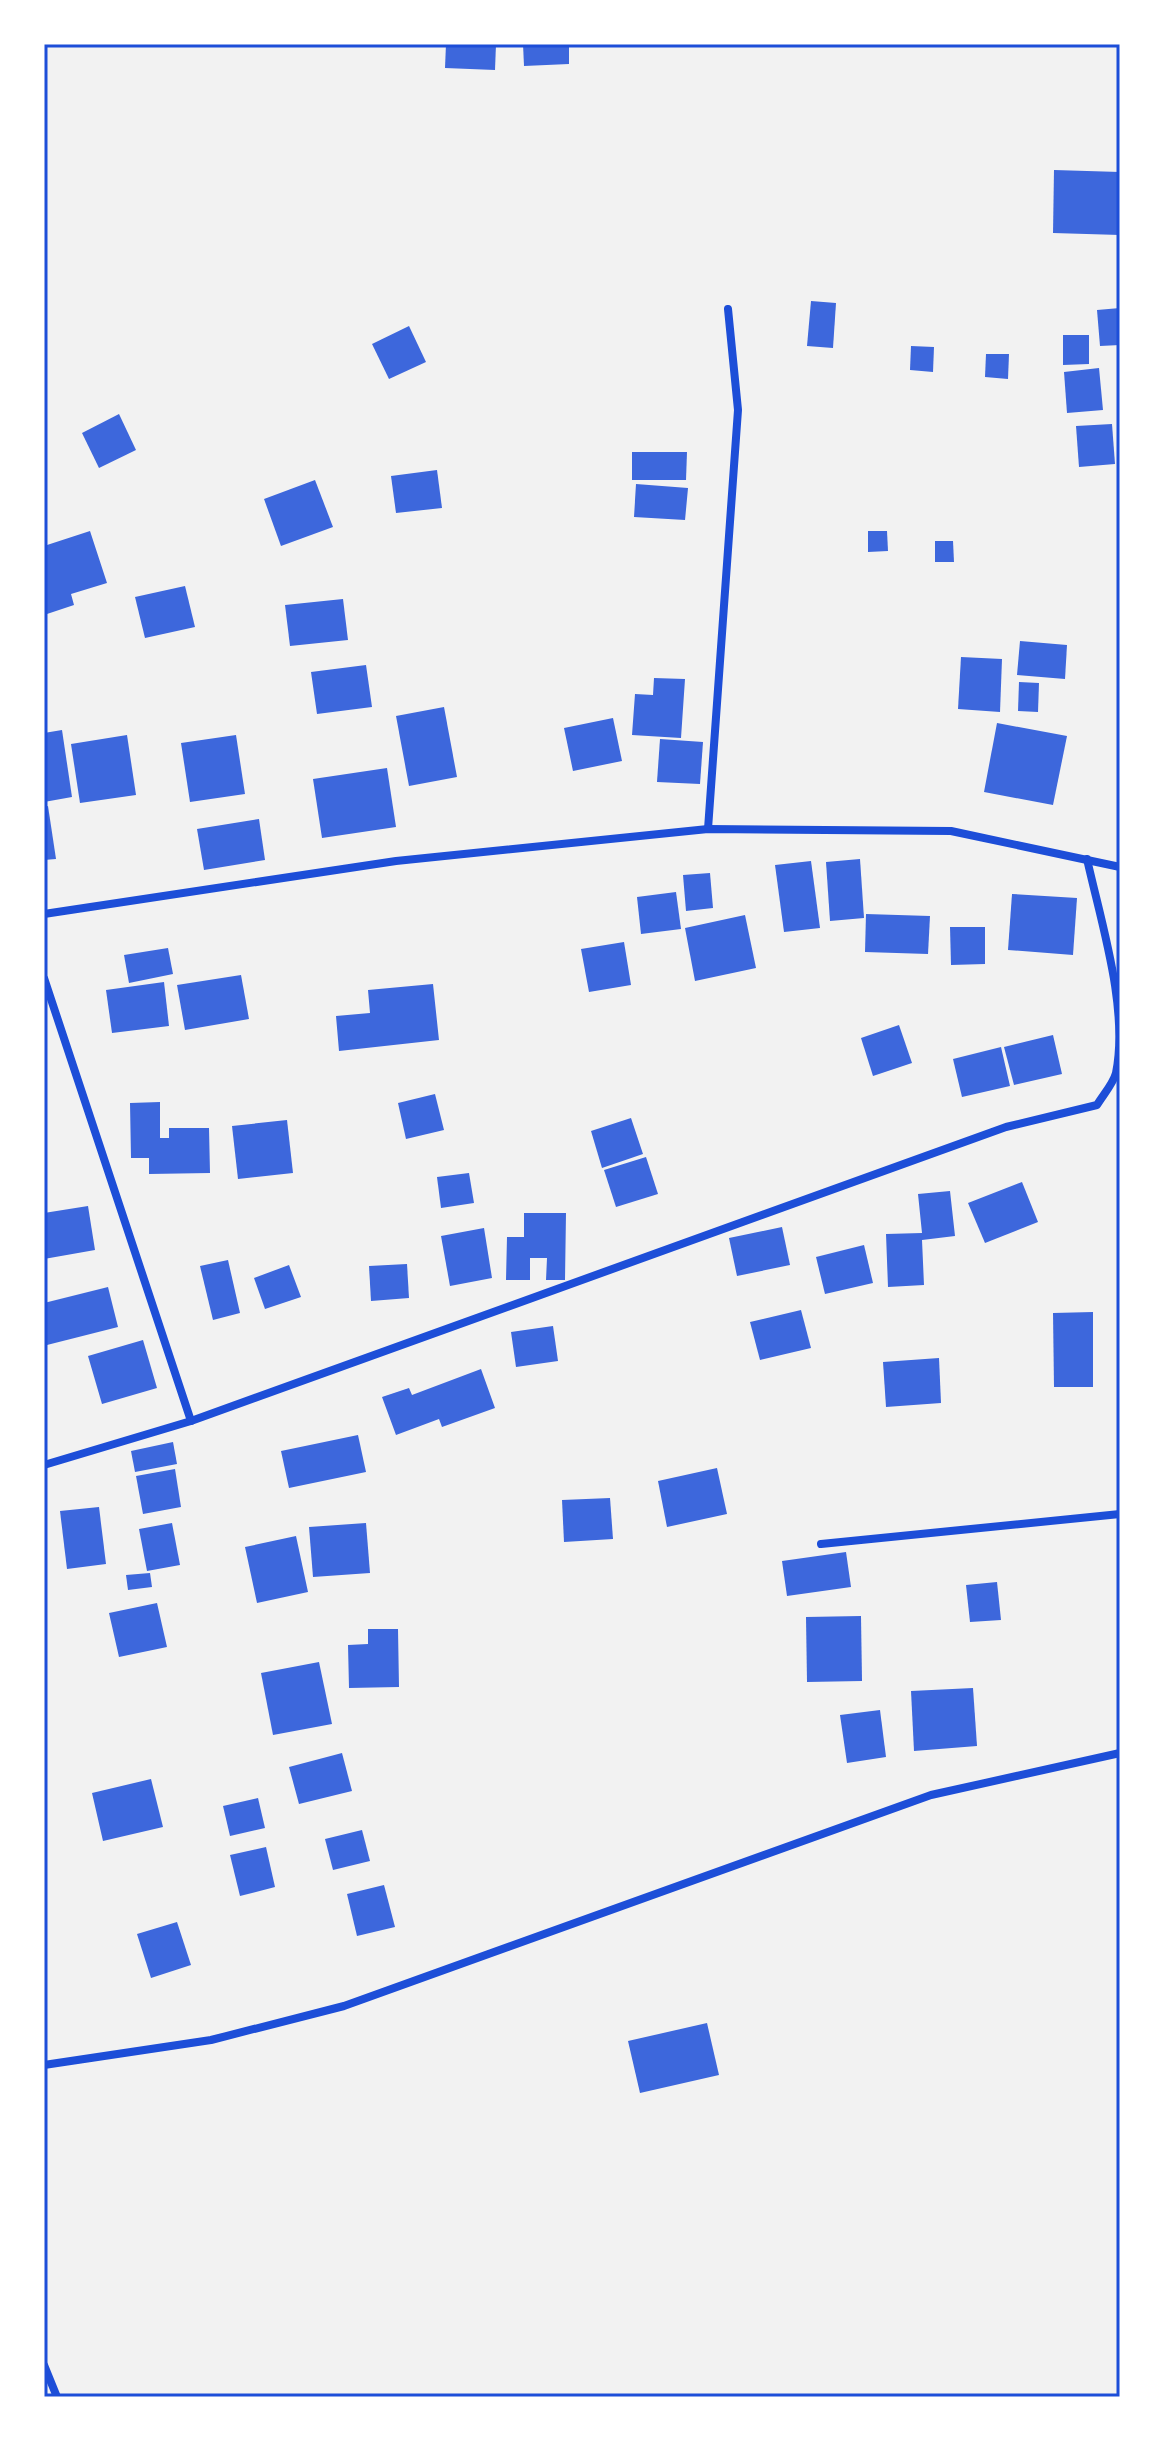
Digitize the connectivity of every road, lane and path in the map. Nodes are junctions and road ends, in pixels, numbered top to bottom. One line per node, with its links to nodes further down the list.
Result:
1 (728, 309): 2 (street)
2 (708, 829): 3 (street); 5 (street)
3 (1087, 859): 4 (street); 7 (street)
4 (1120, 867)
5 (44, 914)
6 (44, 978): 7 (street)
7 (191, 1421): 8 (street)
8 (44, 1465)
9 (1120, 1514): 10 (street)
10 (821, 1544)
11 (1120, 1753): 12 (street)
12 (44, 2065)
13 (44, 2365): 14 (street)
14 (57, 2397)

